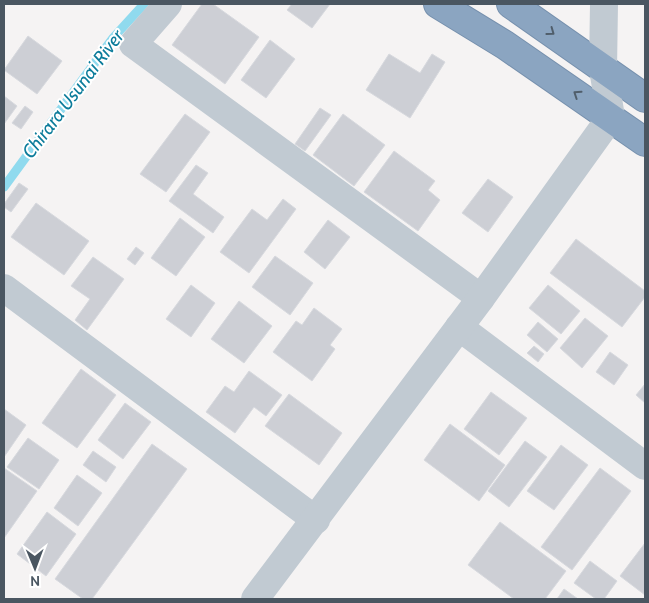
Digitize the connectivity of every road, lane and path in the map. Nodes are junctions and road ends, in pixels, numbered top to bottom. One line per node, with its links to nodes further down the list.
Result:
1 (168, 4): 10 (street)
2 (438, 4): 7 (highway, one-way to 2)
3 (511, 4): 5 (highway, one-way to 5)
4 (604, 4): 5 (street)
5 (603, 69): 6 (highway); 7 (street)
6 (645, 98)
7 (610, 117): 8 (highway); 10 (street)
8 (645, 142)
9 (4, 288): 13 (street)
10 (481, 298): 11 (street)
11 (459, 327): 12 (street); 13 (street)
12 (645, 466)
13 (316, 520): 14 (street)
14 (255, 599)

